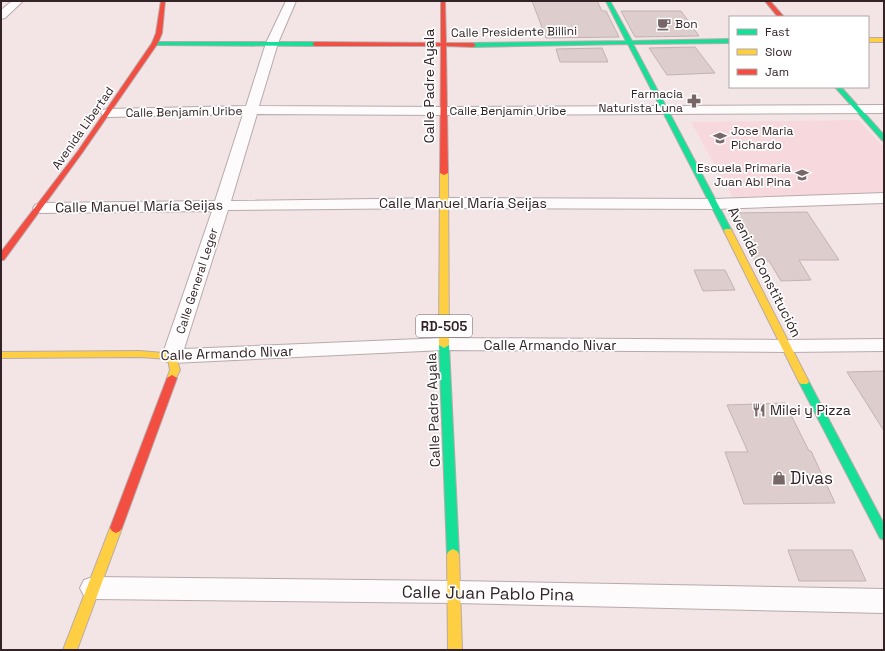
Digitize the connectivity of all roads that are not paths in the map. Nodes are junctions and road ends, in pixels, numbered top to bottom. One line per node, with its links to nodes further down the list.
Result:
1 (18, 1): 7 (street)
2 (163, 1): 13 (main road, Avenida Libertad)
3 (291, 1): 14 (street, Calle General Leger)
4 (443, 1): 15 (main road, Calle Padre Ayala / RD-505)
5 (608, 1): 12 (main road, Avenida Constitución)
6 (768, 1): 8 (main road)
7 (1, 16)
8 (780, 16)
9 (869, 40): 10 (main road)
10 (884, 40)
11 (729, 41): 12 (main road, Calle Presidente Billini)
12 (631, 42): 15 (main road, Calle Presidente Billini); 20 (main road, Avenida Constitución)
13 (155, 43): 14 (main road, Calle Presidente Billini); 22 (main road, Avenida Libertad)
14 (272, 43): 15 (main road, Calle Presidente Billini); 19 (street, Calle General Leger)
15 (442, 45): 21 (main road, Calle Padre Ayala / RD-505)
16 (839, 88): 17 (main road)
17 (857, 109): 18 (street, Calle Benjamín Uribe); 20 (street, Calle Benjamín Uribe); 23 (main road)
18 (884, 109)
19 (251, 110): 21 (street, Calle Benjamín Uribe); 22 (street, Calle Benjamín Uribe); 27 (street, Calle General Leger)
20 (667, 110): 21 (street, Calle Benjamín Uribe); 26 (main road, Avenida Constitución)
21 (442, 111): 25 (main road, Calle Padre Ayala / RD-505)
22 (108, 113): 28 (main road, Avenida Libertad)
23 (884, 139)
24 (884, 198): 26 (street, Calle Manuel María Seijas)
25 (444, 202): 26 (street, Calle Manuel María Seijas); 27 (street, Calle Manuel María Seijas); 30 (main road, Calle Padre Ayala / RD-505)
26 (715, 204): 32 (main road, Avenida Constitución)
27 (222, 205): 28 (street, Calle Manuel María Seijas); 34 (street, Calle General Leger)
28 (41, 208): 29 (main road, Avenida Libertad)
29 (1, 258)
30 (444, 344): 32 (street, Calle Armando Nivar); 34 (street, Calle Armando Nivar); 37 (main road, Calle Padre Ayala / RD-505)
31 (884, 345): 32 (street, Calle Armando Nivar)
32 (786, 346): 35 (main road, Avenida Constitución)
33 (1, 355): 34 (main road, Calle Armando Nivar)
34 (172, 356): 36 (main road)
35 (884, 535)
36 (93, 588): 37 (street, Calle Juan Pablo Pina); 39 (main road)
37 (455, 592): 38 (street, Calle Juan Pablo Pina); 40 (main road, Calle Padre Ayala / RD-505)
38 (884, 601)
39 (70, 650)
40 (455, 650)

